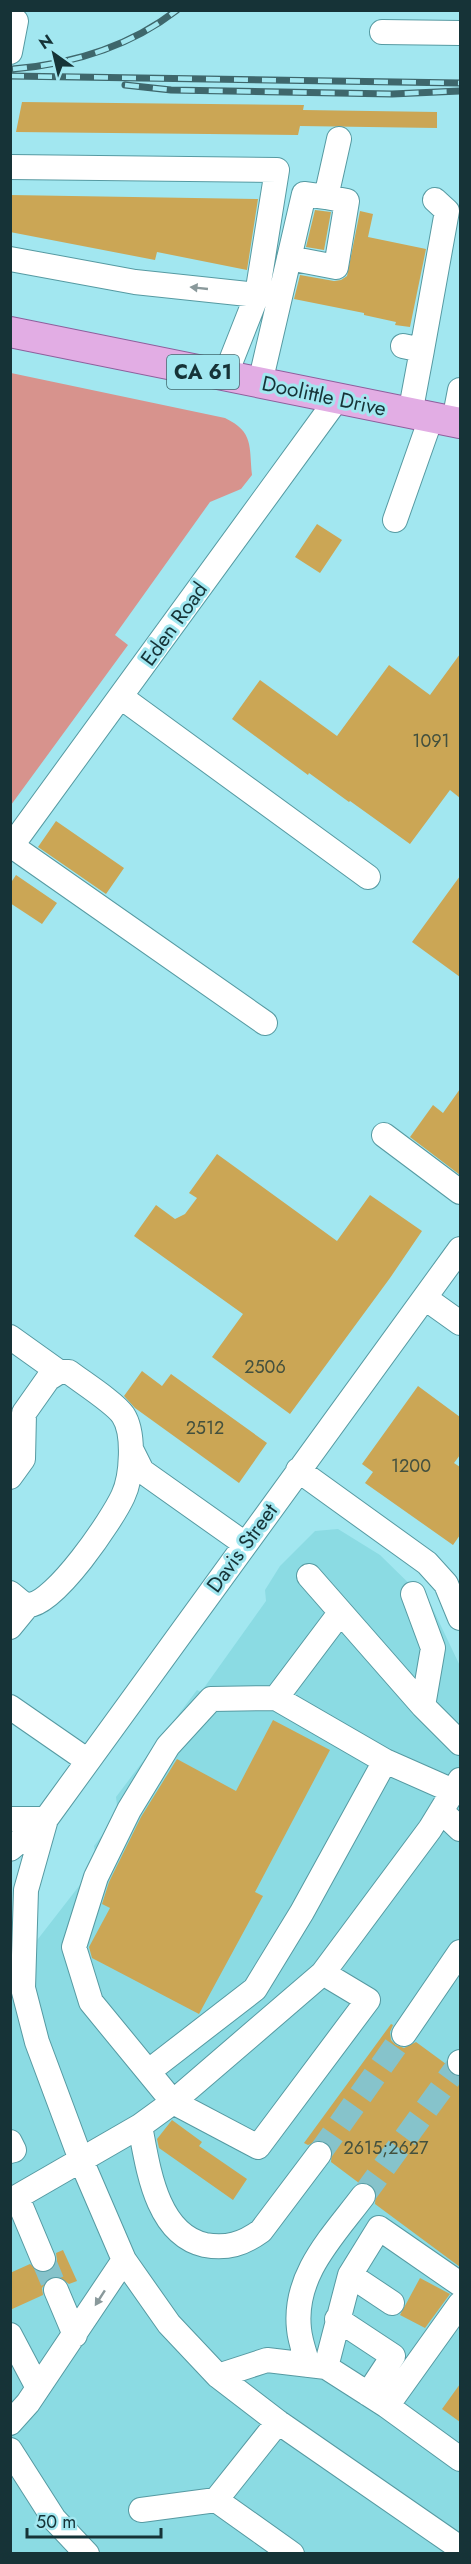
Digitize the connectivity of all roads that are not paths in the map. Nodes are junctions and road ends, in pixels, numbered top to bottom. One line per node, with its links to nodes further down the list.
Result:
1 (16, 21): 4 (street)
2 (382, 32): 3 (street)
3 (460, 33)
4 (10, 52)
5 (339, 139): 7 (street)
6 (10, 167): 11 (street)
7 (326, 197): 9 (street); 9 (street)
8 (435, 200): 17 (street)
9 (289, 258): 14 (street)
10 (10, 259): 11 (street, one-way to 10)
11 (257, 295): 13 (street)
12 (10, 332): 13 (main road, Doolittle Drive / CA 61)
13 (225, 376): 14 (main road, Doolittle Drive / CA 61)
14 (260, 383): 16 (main road, Doolittle Drive / CA 61)
15 (460, 390): 17 (street)
16 (337, 399): 17 (main road, Doolittle Drive / CA 61); 19 (street, Eden Road)
17 (439, 419): 18 (street)
18 (395, 520)
19 (121, 697): 20 (street, Eden Road); 21 (street)
20 (11, 847): 22 (street)
21 (368, 877)
22 (265, 1023)
23 (384, 1135): 24 (street)
24 (460, 1192)
25 (460, 1249): 26 (street, Davis Street)
26 (425, 1298): 27 (street); 31 (street, Davis Street)
27 (460, 1323)
28 (10, 1336): 29 (street)
29 (59, 1372): 30 (street); 32 (street)
30 (132, 1451): 33 (street); 37 (street)
31 (298, 1470): 33 (street, Davis Street); 35 (street)
32 (10, 1477)
33 (245, 1544): 45 (street, Davis Street)
34 (309, 1576): 38 (street)
35 (453, 1580): 39 (street)
36 (413, 1594): 42 (street)
37 (19, 1599): 40 (street)
38 (340, 1612): 41 (street); 42 (street)
39 (460, 1618)
40 (10, 1627)
41 (276, 1698): 46 (street); 55 (street)
42 (423, 1706): 44 (street)
43 (10, 1707): 45 (street)
44 (460, 1743)
45 (88, 1761): 49 (street, Davis Street)
46 (385, 1761): 47 (street); 55 (street)
47 (452, 1794): 50 (street); 53 (street)
48 (10, 1819): 49 (street)
49 (46, 1819): 51 (street); 61 (street)
50 (460, 1829)
51 (10, 1849)
52 (460, 1952): 54 (street)
53 (323, 1973): 56 (street); 56 (street)
54 (404, 2034)
55 (148, 2071): 56 (street)
56 (173, 2102): 57 (street)
57 (140, 2126): 60 (street); 61 (street)
58 (10, 2142): 59 (street)
59 (10, 2151)
60 (319, 2154)
61 (81, 2160): 63 (street); 65 (street)
62 (363, 2196): 74 (street)
63 (14, 2199): 64 (street)
64 (43, 2259)
65 (124, 2260): 73 (street, one-way to 73); 75 (street)
66 (350, 2275): 67 (street); 69 (street); 71 (street)
67 (460, 2284)
68 (56, 2290): 73 (street)
69 (392, 2302)
70 (460, 2304): 77 (street)
71 (337, 2319): 74 (street); 77 (street)
72 (10, 2335): 76 (street)
73 (75, 2336): 76 (street)
74 (317, 2366): 75 (street); 77 (street)
75 (218, 2376): 78 (street)
76 (38, 2388): 79 (street)
77 (377, 2400): 81 (street)
78 (278, 2422): 82 (street); 84 (street)
79 (10, 2423)
80 (10, 2450): 85 (street)
81 (460, 2459)
82 (216, 2500): 83 (street); 86 (street)
83 (141, 2510)
84 (460, 2548)
85 (87, 2553)
86 (292, 2553)

